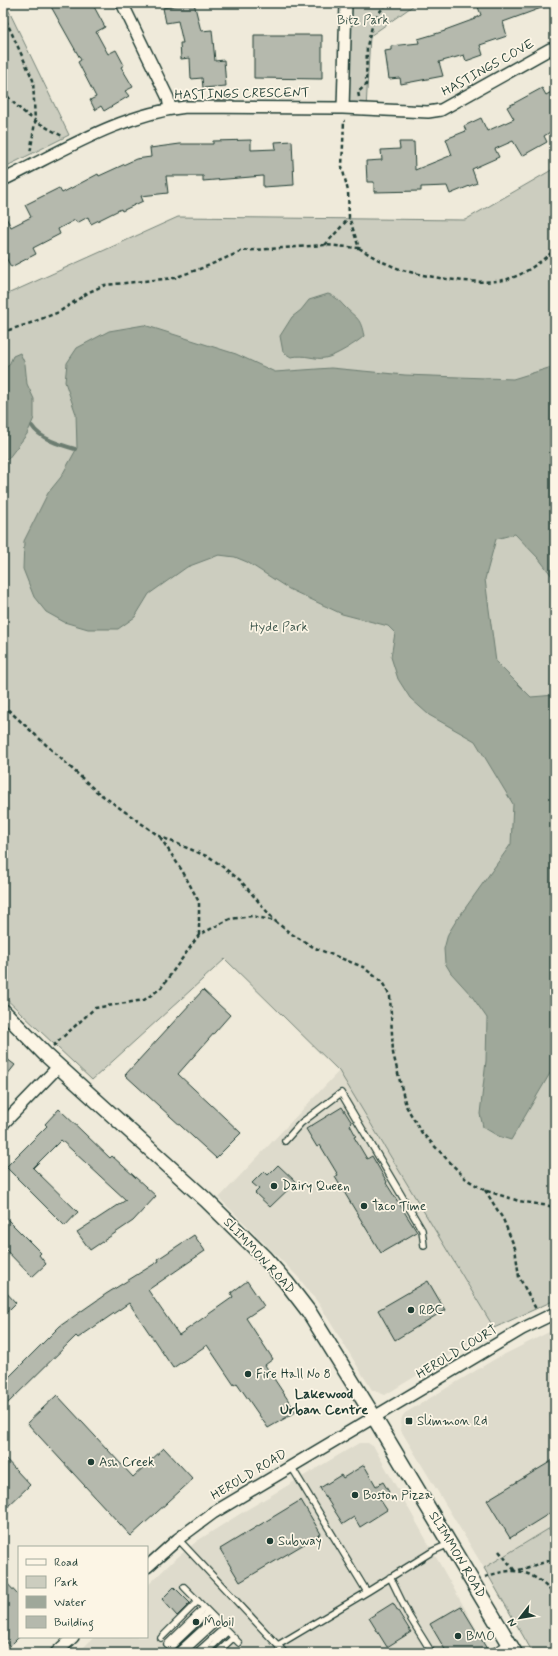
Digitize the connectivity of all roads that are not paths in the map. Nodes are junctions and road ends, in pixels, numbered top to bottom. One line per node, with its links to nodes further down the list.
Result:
1 (122, 3): 4 (street)
2 (346, 3): 5 (street)
3 (550, 49): 5 (street, HASTINGS COVE)
4 (170, 108): 5 (street, HASTINGS CRESCENT); 6 (street, HASTINGS CRESCENT)
5 (344, 108)
6 (3, 180)
7 (3, 1012): 8 (street, SLIMMON ROAD)
8 (59, 1066): 9 (street); 13 (street, SLIMMON ROAD)
9 (3, 1124)
10 (285, 1141): 11 (lane)
11 (424, 1246)
12 (555, 1313): 13 (street, HEROLD COURT)
13 (374, 1417): 14 (street, HEROLD ROAD); 16 (street, SLIMMON ROAD)
14 (291, 1466): 15 (street, HEROLD ROAD); 20 (lane)
15 (178, 1539): 17 (street, HEROLD ROAD); 29 (lane)
16 (450, 1543): 18 (lane); 31 (street, SLIMMON ROAD)
17 (148, 1566)
18 (390, 1577): 20 (lane); 39 (lane)
19 (184, 1587): 21 (lane)
20 (367, 1592): 29 (lane)
21 (198, 1601): 22 (lane); 26 (lane)
22 (206, 1610): 23 (lane); 30 (lane)
23 (216, 1620): 24 (lane); 33 (lane); 34 (lane)
24 (226, 1630): 27 (lane); 35 (lane); 36 (lane)
25 (72, 1638): 32 (street)
26 (161, 1638)
27 (233, 1638): 28 (lane); 37 (lane)
28 (239, 1643)
29 (278, 1645): 38 (lane)
30 (168, 1646)
31 (512, 1648): 40 (lane)
32 (56, 1653)
33 (176, 1653)
34 (183, 1653)
35 (196, 1653)
36 (205, 1653)
37 (217, 1653)
38 (285, 1653)
39 (432, 1653)
40 (491, 1653)

